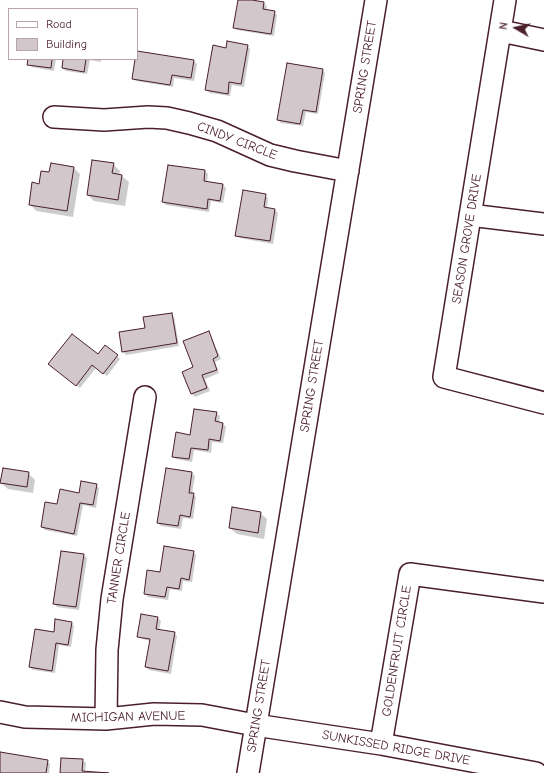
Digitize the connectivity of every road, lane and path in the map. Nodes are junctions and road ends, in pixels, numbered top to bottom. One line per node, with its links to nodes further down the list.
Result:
1 (376, 0): 6 (street, SPRING STREET)
2 (505, 0): 3 (street, SEASON GROVE DRIVE)
3 (501, 31): 4 (street); 7 (street, SEASON GROVE DRIVE)
4 (544, 40)
5 (54, 116): 6 (street, CINDY CIRCLE)
6 (348, 171): 14 (street, SPRING STREET)
7 (470, 215): 8 (street); 10 (street, SEASON GROVE DRIVE)
8 (544, 224)
9 (145, 397): 13 (street, TANNER CIRCLE)
10 (544, 403)
11 (544, 592): 15 (street, GOLDENFRUIT CIRCLE)
12 (0, 712): 13 (street, MICHIGAN AVENUE)
13 (106, 719): 14 (street, MICHIGAN AVENUE)
14 (255, 725): 15 (street, SUNKISSED RIDGE DRIVE); 16 (street, SPRING STREET)
15 (381, 744): 17 (street, SUNKISSED RIDGE DRIVE)
16 (248, 773)
17 (536, 773)

